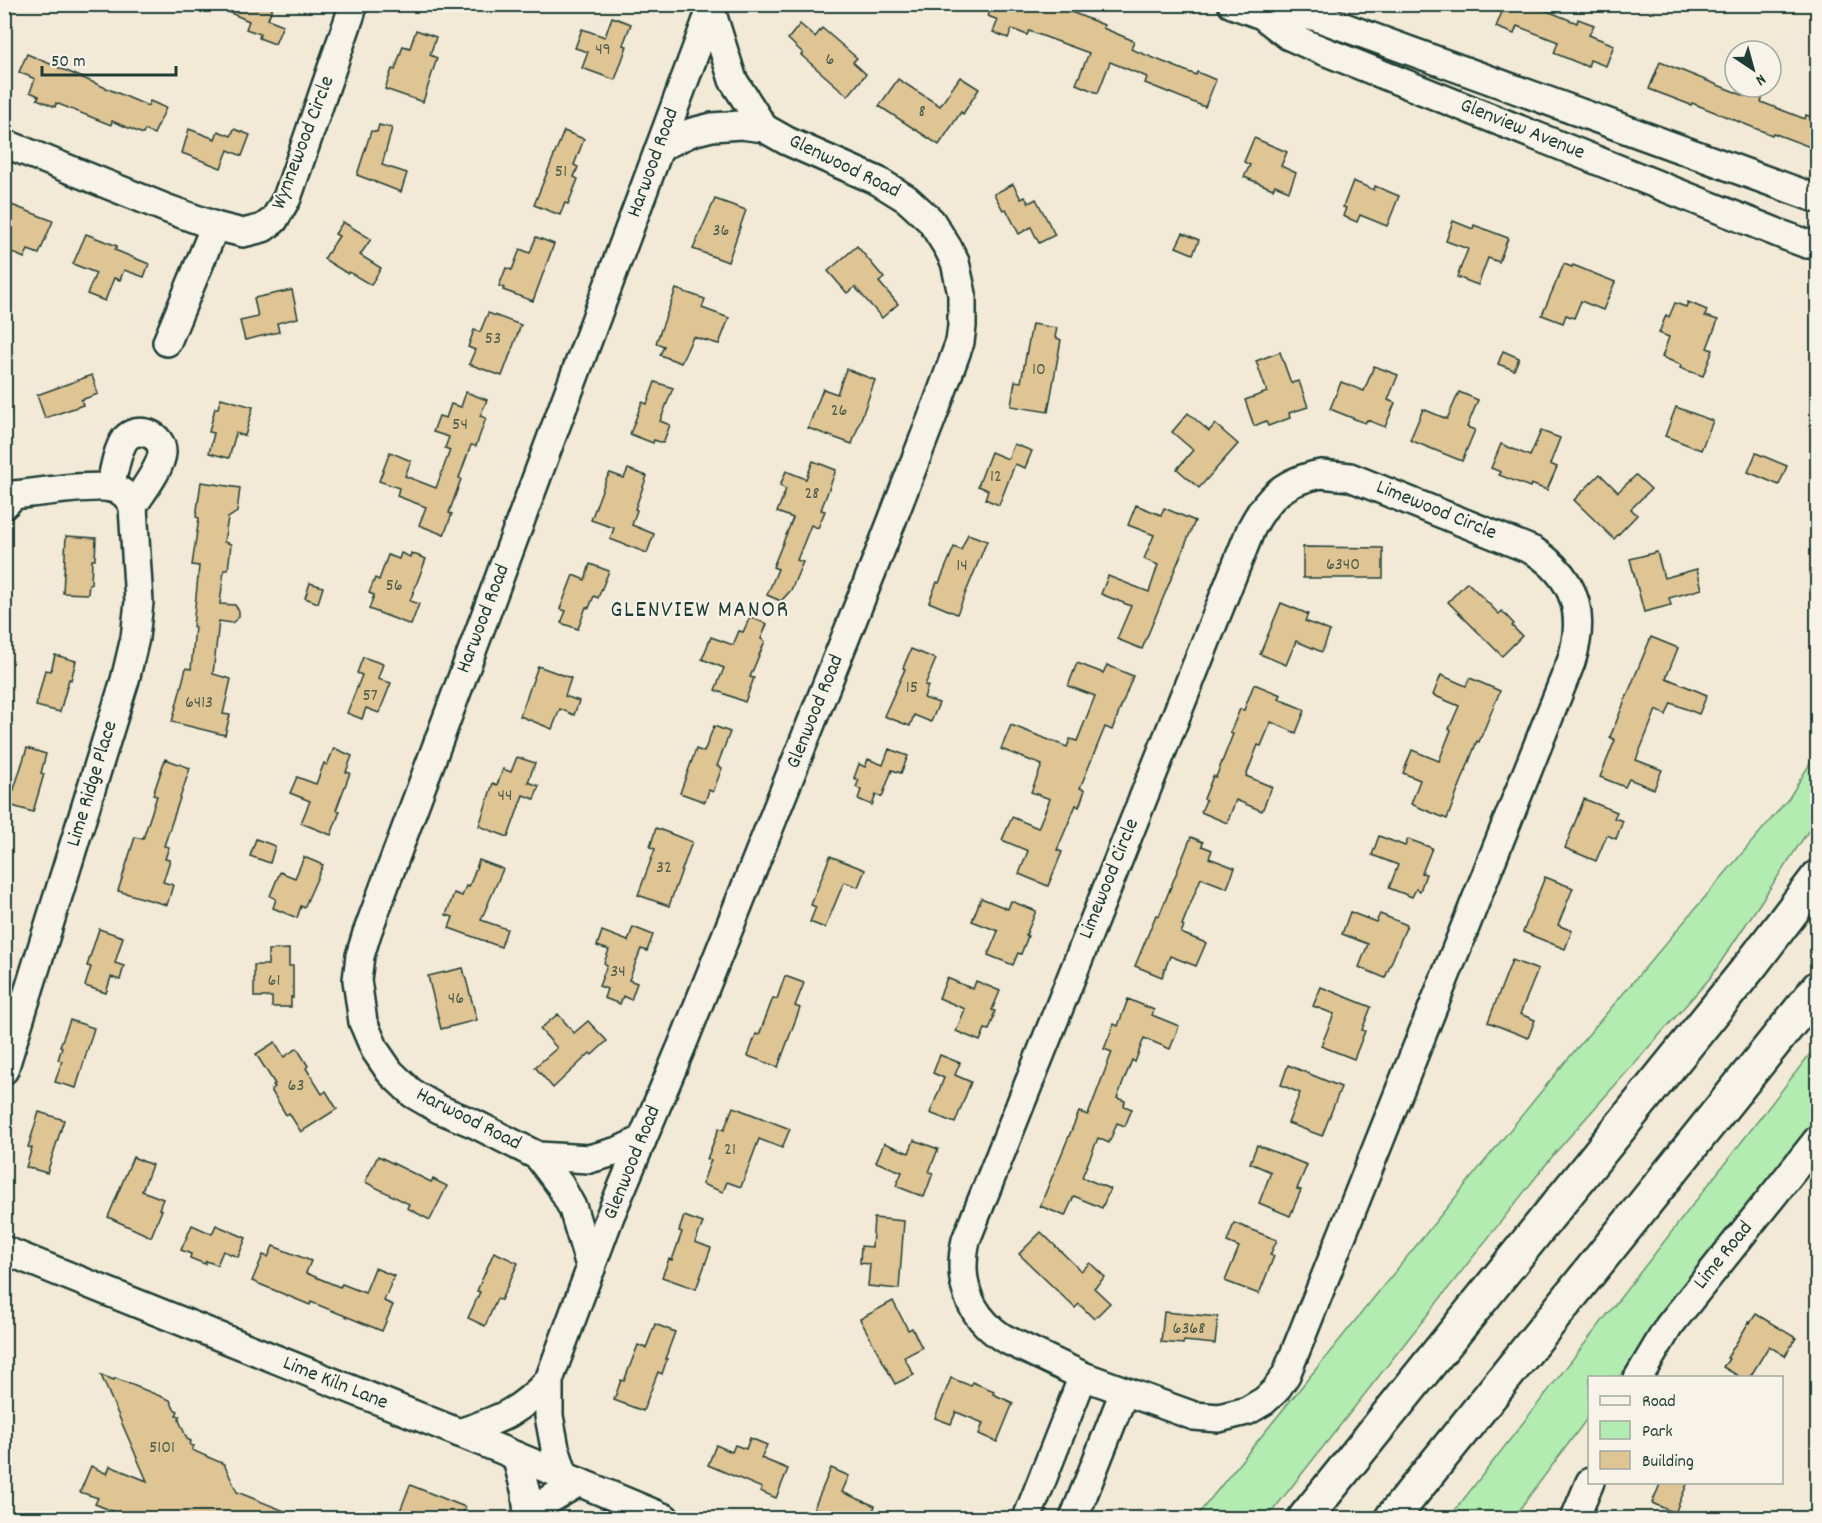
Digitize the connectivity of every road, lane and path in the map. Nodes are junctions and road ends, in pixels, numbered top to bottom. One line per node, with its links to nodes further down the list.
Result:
1 (352, 4): 9 (street, Wynnewood Circle)
2 (1232, 4): 4 (street, Glenview Avenue)
3 (712, 7): 5 (street, Glenwood Road); 7 (street, Harwood Road)
4 (1264, 10): 8 (street); 10 (street, Glenview Avenue)
5 (764, 128): 7 (street, Glenwood Road); 17 (street, Glenwood Road)
6 (4, 143): 9 (street, Wynnewood Circle)
7 (660, 147): 18 (street, Harwood Road)
8 (1818, 199)
9 (215, 226): 11 (street)
10 (1818, 244)
11 (167, 342)
12 (4, 505): 15 (street, Lime Ridge Place)
13 (1818, 877): 33 (highway)
14 (1818, 988): 34 (highway)
15 (4, 1070)
16 (1818, 1139): 22 (street, Lime Road)
17 (642, 1140): 18 (street, Harwood Road); 20 (street, Glenwood Road)
18 (538, 1156): 20 (street, Harwood Road)
19 (4, 1250): 25 (street, Lime Kiln Lane)
20 (591, 1269): 23 (street, Glenwood Road)
21 (1083, 1376): 24 (street, Limewood Circle); 24 (street, Limewood Circle); 31 (street)
22 (1639, 1376)
23 (549, 1380): 25 (street, Glenwood Road); 27 (street, Glenwood Road)
24 (1124, 1392): 32 (street)
25 (459, 1433): 26 (street, Lime Kiln Lane)
26 (516, 1456): 27 (street, Lime Kiln Lane); 29 (street)
27 (572, 1479): 29 (street); 30 (street, Lime Kiln Lane)
28 (1589, 1484): 35 (street)
29 (527, 1517)
30 (665, 1518)
31 (1027, 1518)
32 (1074, 1518)
33 (1305, 1518)
34 (1392, 1518)
35 (1575, 1518)

